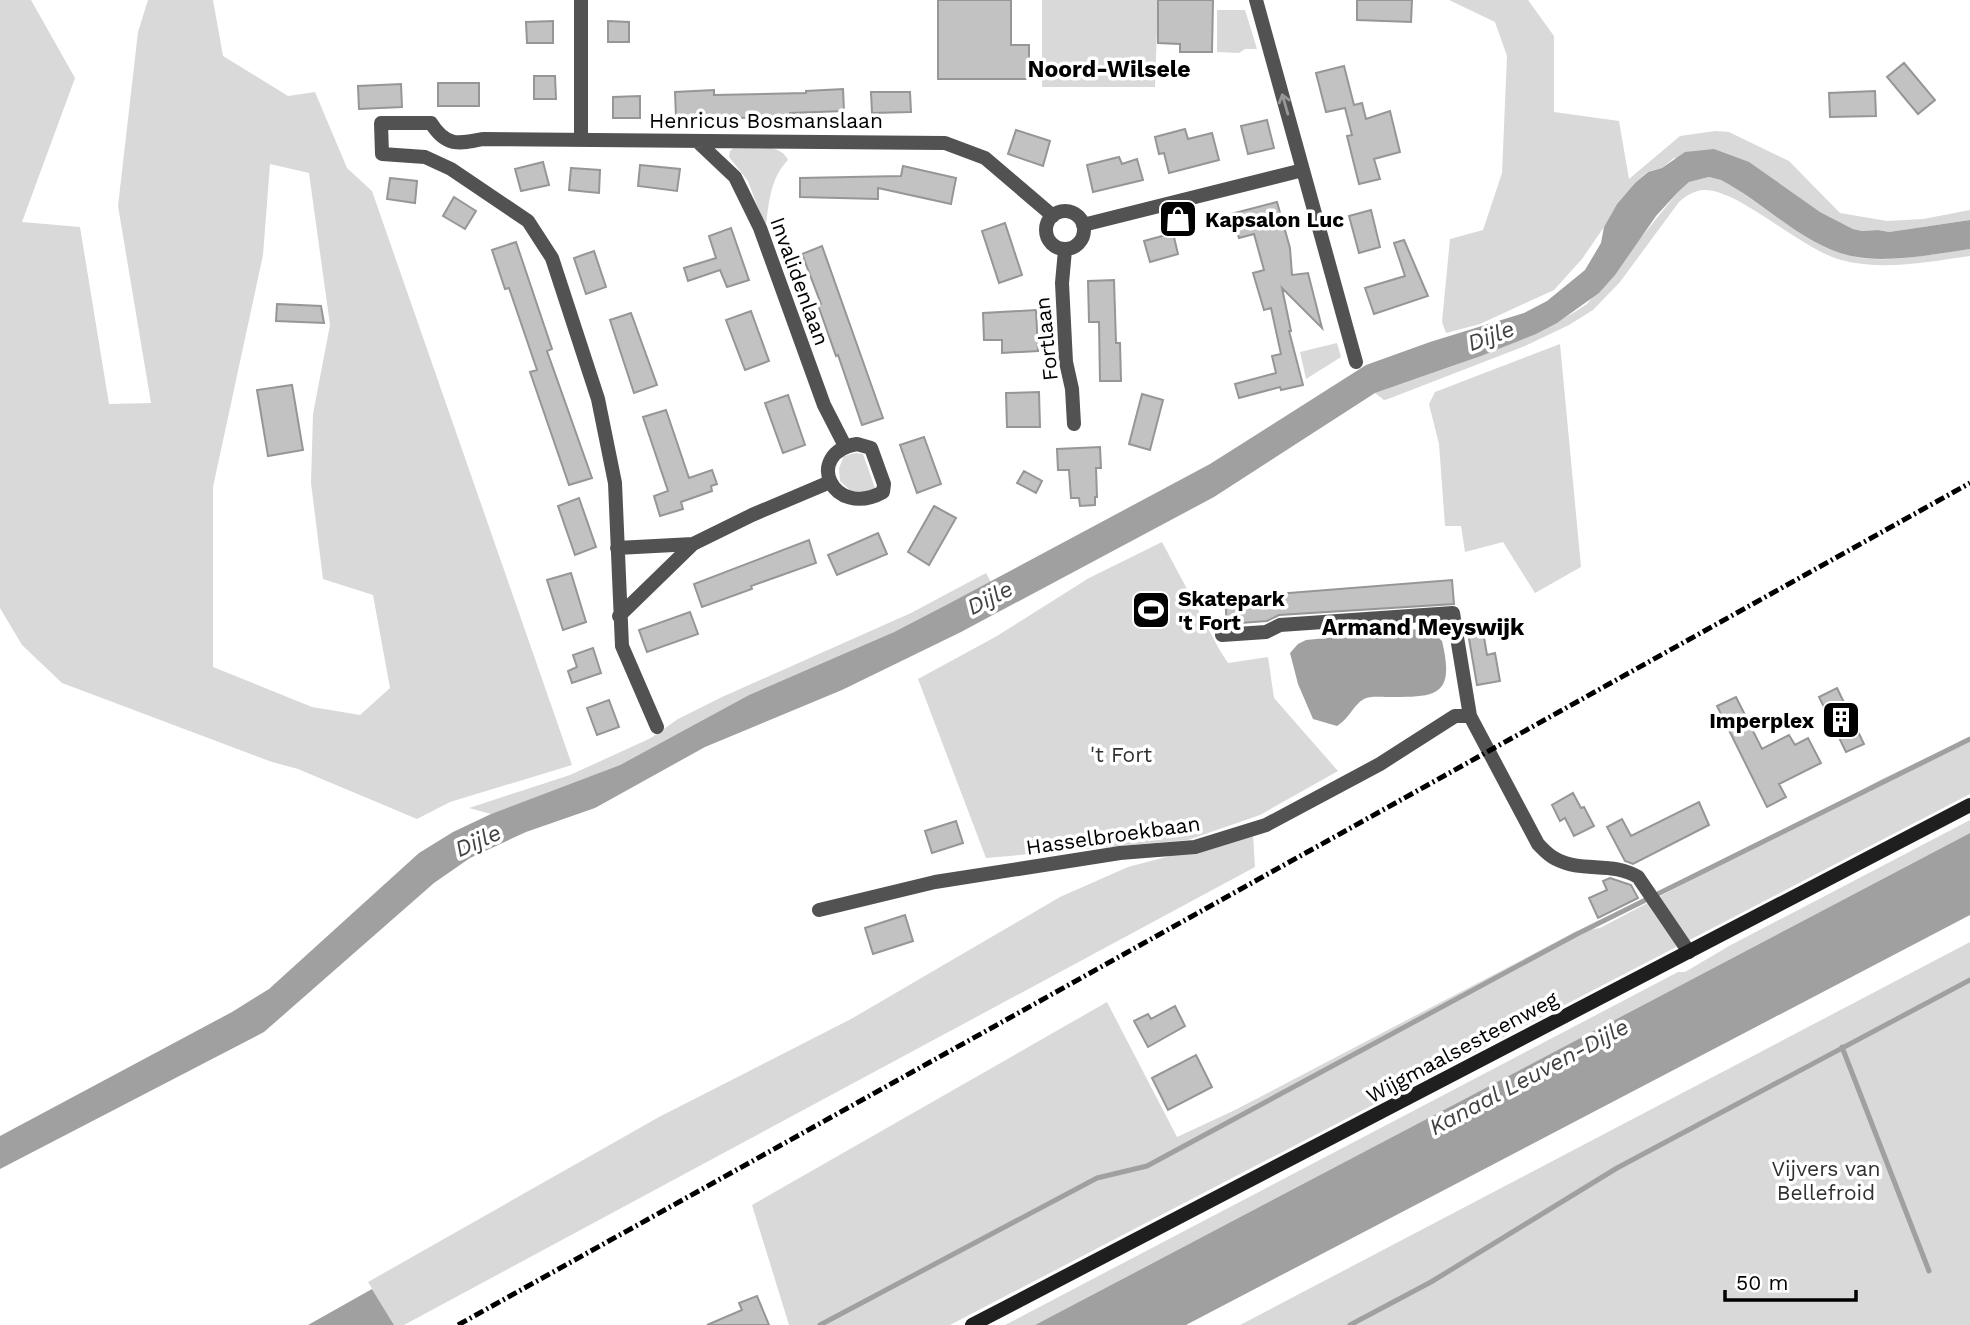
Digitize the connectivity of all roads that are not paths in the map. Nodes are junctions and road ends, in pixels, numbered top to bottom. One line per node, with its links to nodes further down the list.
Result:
1 (581, 0): 3 (street)
2 (1256, 0): 7 (street, one-way to 2)
3 (581, 139): 4 (street, Henricus Bosmanslaan); 5 (street, Henricus Bosmanslaan)
4 (698, 142): 8 (street, Henricus Bosmanslaan); 13 (street, Invalidenlaan)
5 (457, 144): 6 (street); 6 (street)
6 (451, 169): 16 (street)
7 (1303, 170): 9 (street); 11 (street)
8 (1053, 215): 9 (street, Henricus Bosmanslaan); 10 (street)
9 (1083, 225): 10 (street)
10 (1065, 250): 12 (street, Fortlaan)
11 (1356, 362)
12 (1073, 424)
13 (845, 446): 14 (street); 14 (street)
14 (830, 482): 15 (street)
15 (693, 544): 16 (street); 17 (street)
16 (617, 548): 17 (street)
17 (619, 615): 20 (street)
18 (1222, 635): 19 (street)
19 (1470, 716): 22 (street, Hasselbroekbaan); 23 (street)
20 (657, 727)
21 (1970, 805): 23 (street, Wijgmaalsesteenweg)
22 (819, 911)
23 (1689, 952): 24 (street, Wijgmaalsesteenweg)
24 (972, 1325)

